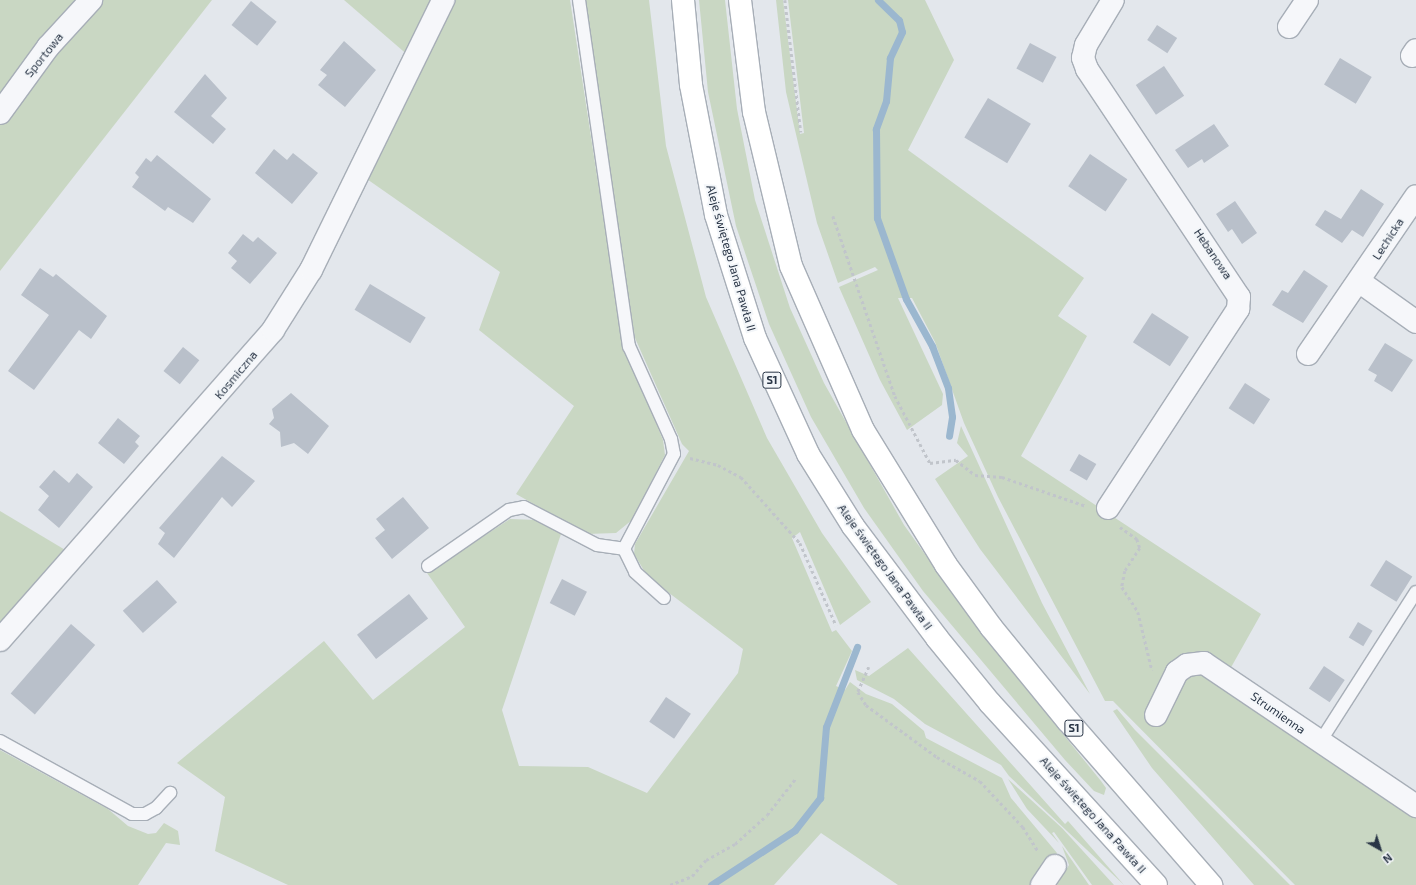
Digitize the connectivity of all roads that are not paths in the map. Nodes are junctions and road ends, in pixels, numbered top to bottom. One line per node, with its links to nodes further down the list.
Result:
1 (91, 0): 9 (street, Sportowa)
2 (444, 0): 19 (street, Kosmiczna)
3 (579, 0): 15 (lane)
4 (683, 0): 25 (highway, Aleje świętego Jana Pawła II / S1)
5 (740, 0): 26 (highway, S1)
6 (1113, 0): 14 (street, Hebanowa)
7 (1307, 0): 8 (street)
8 (1289, 27)
9 (0, 113)
10 (1416, 196): 11 (street, Lechicka)
11 (1360, 282): 12 (street); 13 (street, Lechicka)
12 (1416, 322)
13 (1308, 354)
14 (1108, 508)
15 (624, 549): 16 (lane); 18 (lane)
16 (428, 566)
17 (1416, 592): 22 (lane)
18 (664, 598)
19 (0, 640)
20 (1156, 715): 22 (street, Strumienna)
21 (0, 741): 23 (lane)
22 (1320, 742): 24 (street, Strumienna)
23 (170, 793)
24 (1416, 806)
25 (1156, 885)
26 (1211, 885)

